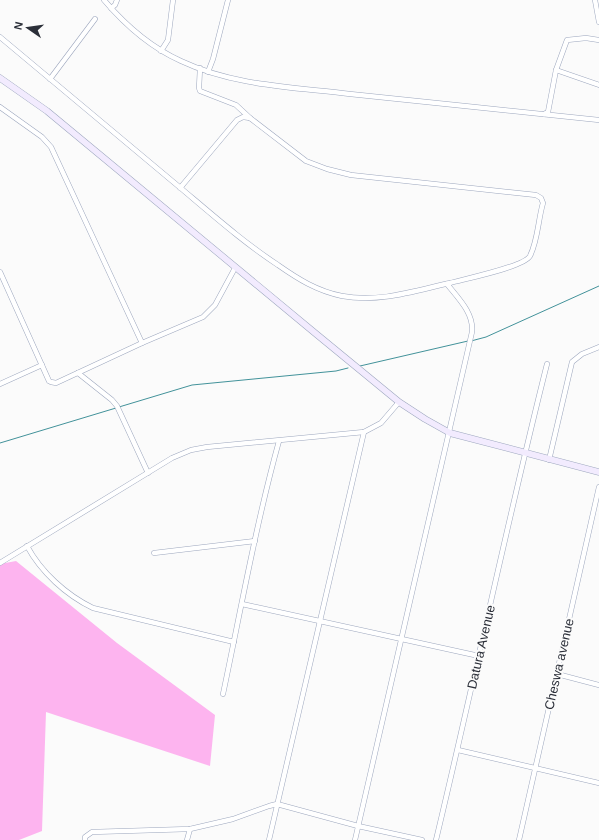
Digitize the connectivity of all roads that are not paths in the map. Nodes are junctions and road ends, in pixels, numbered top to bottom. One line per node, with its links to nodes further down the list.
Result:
1 (104, 0): 6 (street)
2 (117, 0): 6 (street)
3 (173, 0): 11 (street)
4 (228, 0): 14 (street)
5 (595, 0): 8 (street)
6 (111, 8): 11 (street)
7 (95, 19): 16 (street)
8 (599, 22)
9 (0, 37): 16 (street)
10 (599, 40): 13 (street)
11 (161, 51): 12 (street)
12 (200, 68): 14 (street); 20 (street)
13 (556, 70): 17 (street); 19 (street)
14 (208, 72): 19 (street)
15 (0, 78): 23 (main road)
16 (50, 79): 22 (street)
17 (599, 85)
18 (0, 107): 26 (street)
19 (544, 114): 21 (street)
20 (250, 118): 22 (street); 25 (street)
21 (599, 120)
22 (180, 188): 25 (street)
23 (235, 268): 26 (street); 32 (main road)
24 (0, 272): 29 (street)
25 (446, 284): 34 (street)
26 (142, 343): 30 (street)
27 (599, 347): 37 (street)
28 (546, 364): 36 (street, Datura Avenue)
29 (42, 365): 30 (street); 31 (street)
30 (78, 373): 39 (street)
31 (0, 384)
32 (399, 402): 33 (street); 34 (main road)
33 (364, 432): 35 (street); 46 (street)
34 (450, 433): 36 (main road); 47 (street)
35 (279, 441): 39 (street); 41 (street)
36 (524, 453): 37 (main road); 49 (street, Datura Avenue)
37 (549, 460): 38 (main road)
38 (599, 472)
39 (148, 473): 42 (street)
40 (599, 488): 50 (street, Cheswa avenue)
41 (255, 541): 43 (street); 45 (street)
42 (27, 546): 44 (street); 48 (street)
43 (154, 553)
44 (0, 563)
45 (242, 604): 46 (street); 48 (street)
46 (320, 622): 47 (street); 56 (street)
47 (402, 640): 49 (street); 57 (street)
48 (234, 642): 52 (street)
49 (479, 656): 53 (street, Datura Avenue)
50 (557, 674): 51 (street); 54 (street, Cheswa avenue)
51 (599, 684)
52 (223, 694)
53 (458, 750): 54 (street); 64 (street, Datura Avenue)
54 (535, 768): 55 (street); 65 (street, Cheswa avenue)
55 (599, 783)
56 (277, 804): 57 (street); 58 (street); 61 (street)
57 (358, 826): 62 (street); 63 (street)
58 (190, 828): 59 (street); 60 (street)
59 (85, 840)
60 (187, 840)
61 (269, 840)
62 (355, 840)
63 (422, 840)
64 (436, 840)
65 (519, 840)

